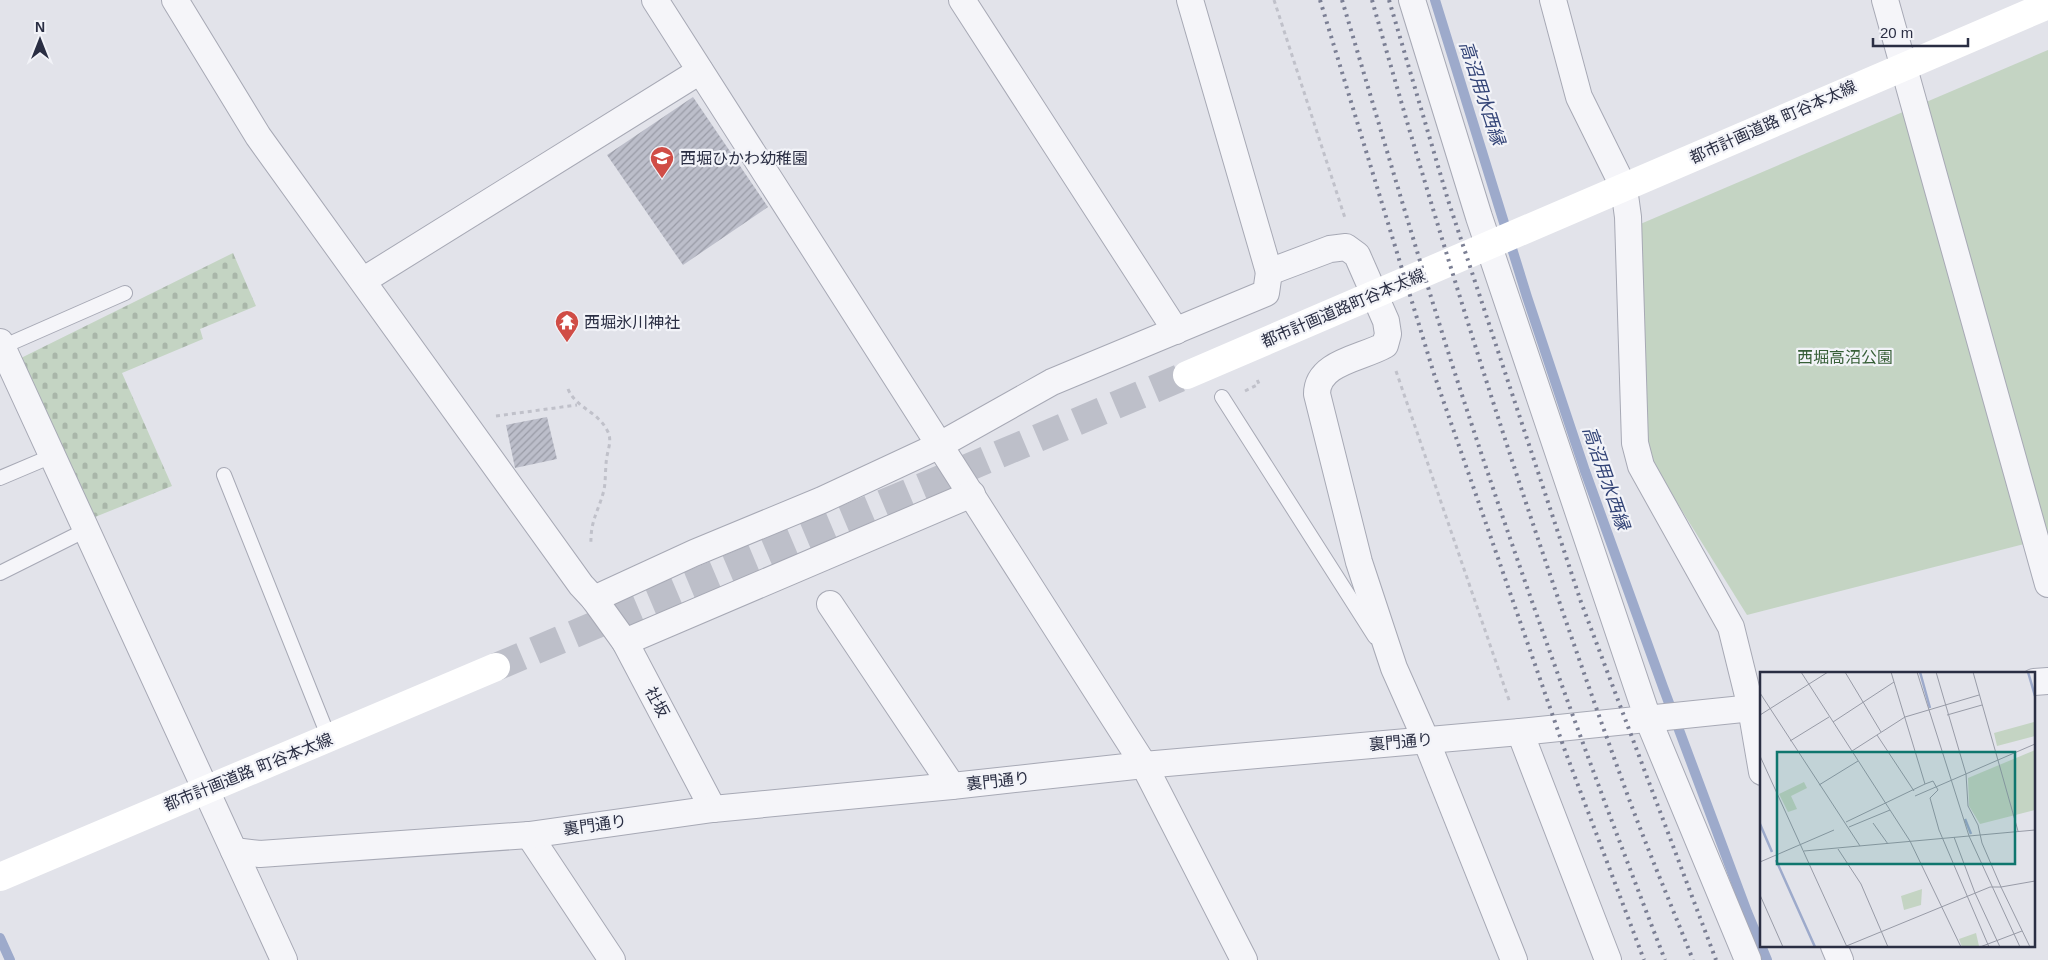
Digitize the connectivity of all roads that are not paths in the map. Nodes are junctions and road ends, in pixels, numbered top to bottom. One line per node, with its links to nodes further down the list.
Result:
1 (175, 0): 14 (street, 社坂)
2 (655, 0): 10 (street)
3 (962, 0): 17 (street)
4 (1190, 0): 13 (street)
5 (1412, 0): 12 (street)
6 (1553, 0): 11 (street)
7 (1886, 0): 9 (street)
8 (2048, 5): 9 (street, 都市計画道路 町谷本太線)
9 (1904, 65): 11 (street, 都市計画道路 町谷本太線); 29 (street)
10 (700, 71): 14 (street); 22 (street)
11 (1624, 188): 12 (street, 都市計画道路 町谷本太線); 35 (street)
12 (1502, 240): 16 (street, 都市計画道路町谷本太線); 36 (street)
13 (1269, 272): 16 (street); 17 (street)
14 (364, 280): 30 (street, 社坂)
15 (125, 293): 18 (lane)
16 (1373, 296): 19 (street, 都市計画道路町谷本太線); 34 (street)
17 (1176, 331): 22 (street)
18 (1, 345): 20 (street)
19 (1187, 375)
20 (8, 378): 23 (street)
21 (1222, 397): 34 (lane)
22 (938, 446): 26 (street); 30 (street)
23 (52, 456): 25 (lane); 27 (street)
24 (224, 475): 38 (lane)
25 (0, 478)
26 (972, 494): 32 (street); 41 (street)
27 (86, 530): 28 (lane); 43 (street)
28 (0, 573)
29 (2048, 584)
30 (594, 599): 32 (street, 社坂)
31 (830, 604): 42 (street)
32 (625, 642): 44 (street, 社坂)
33 (496, 668): 38 (street, 都市計画道路 町谷本太線)
34 (1394, 668): 39 (street)
35 (1756, 708): 36 (street, 裏門通り); 40 (street)
36 (1654, 719): 37 (street, 裏門通り); 54 (street)
37 (1520, 732): 39 (street, 裏門通り); 53 (street)
38 (329, 738): 43 (street, 都市計画道路 町谷本太線)
39 (1426, 740): 41 (street, 裏門通り); 52 (street)
40 (1760, 751)
41 (1144, 765): 42 (street, 裏門通り); 51 (street)
42 (952, 786): 44 (street, 裏門通り)
43 (206, 788): 46 (street); 47 (street, 都市計画道路 町谷本太線)
44 (713, 809): 45 (street, 裏門通り)
45 (529, 835): 46 (street, 裏門通り); 50 (street)
46 (234, 851): 49 (street)
47 (0, 877)
48 (1835, 948): 55 (street)
49 (284, 960)
50 (612, 960)
51 (1244, 960)
52 (1514, 960)
53 (1608, 960)
54 (1748, 960)
55 (1840, 960)

